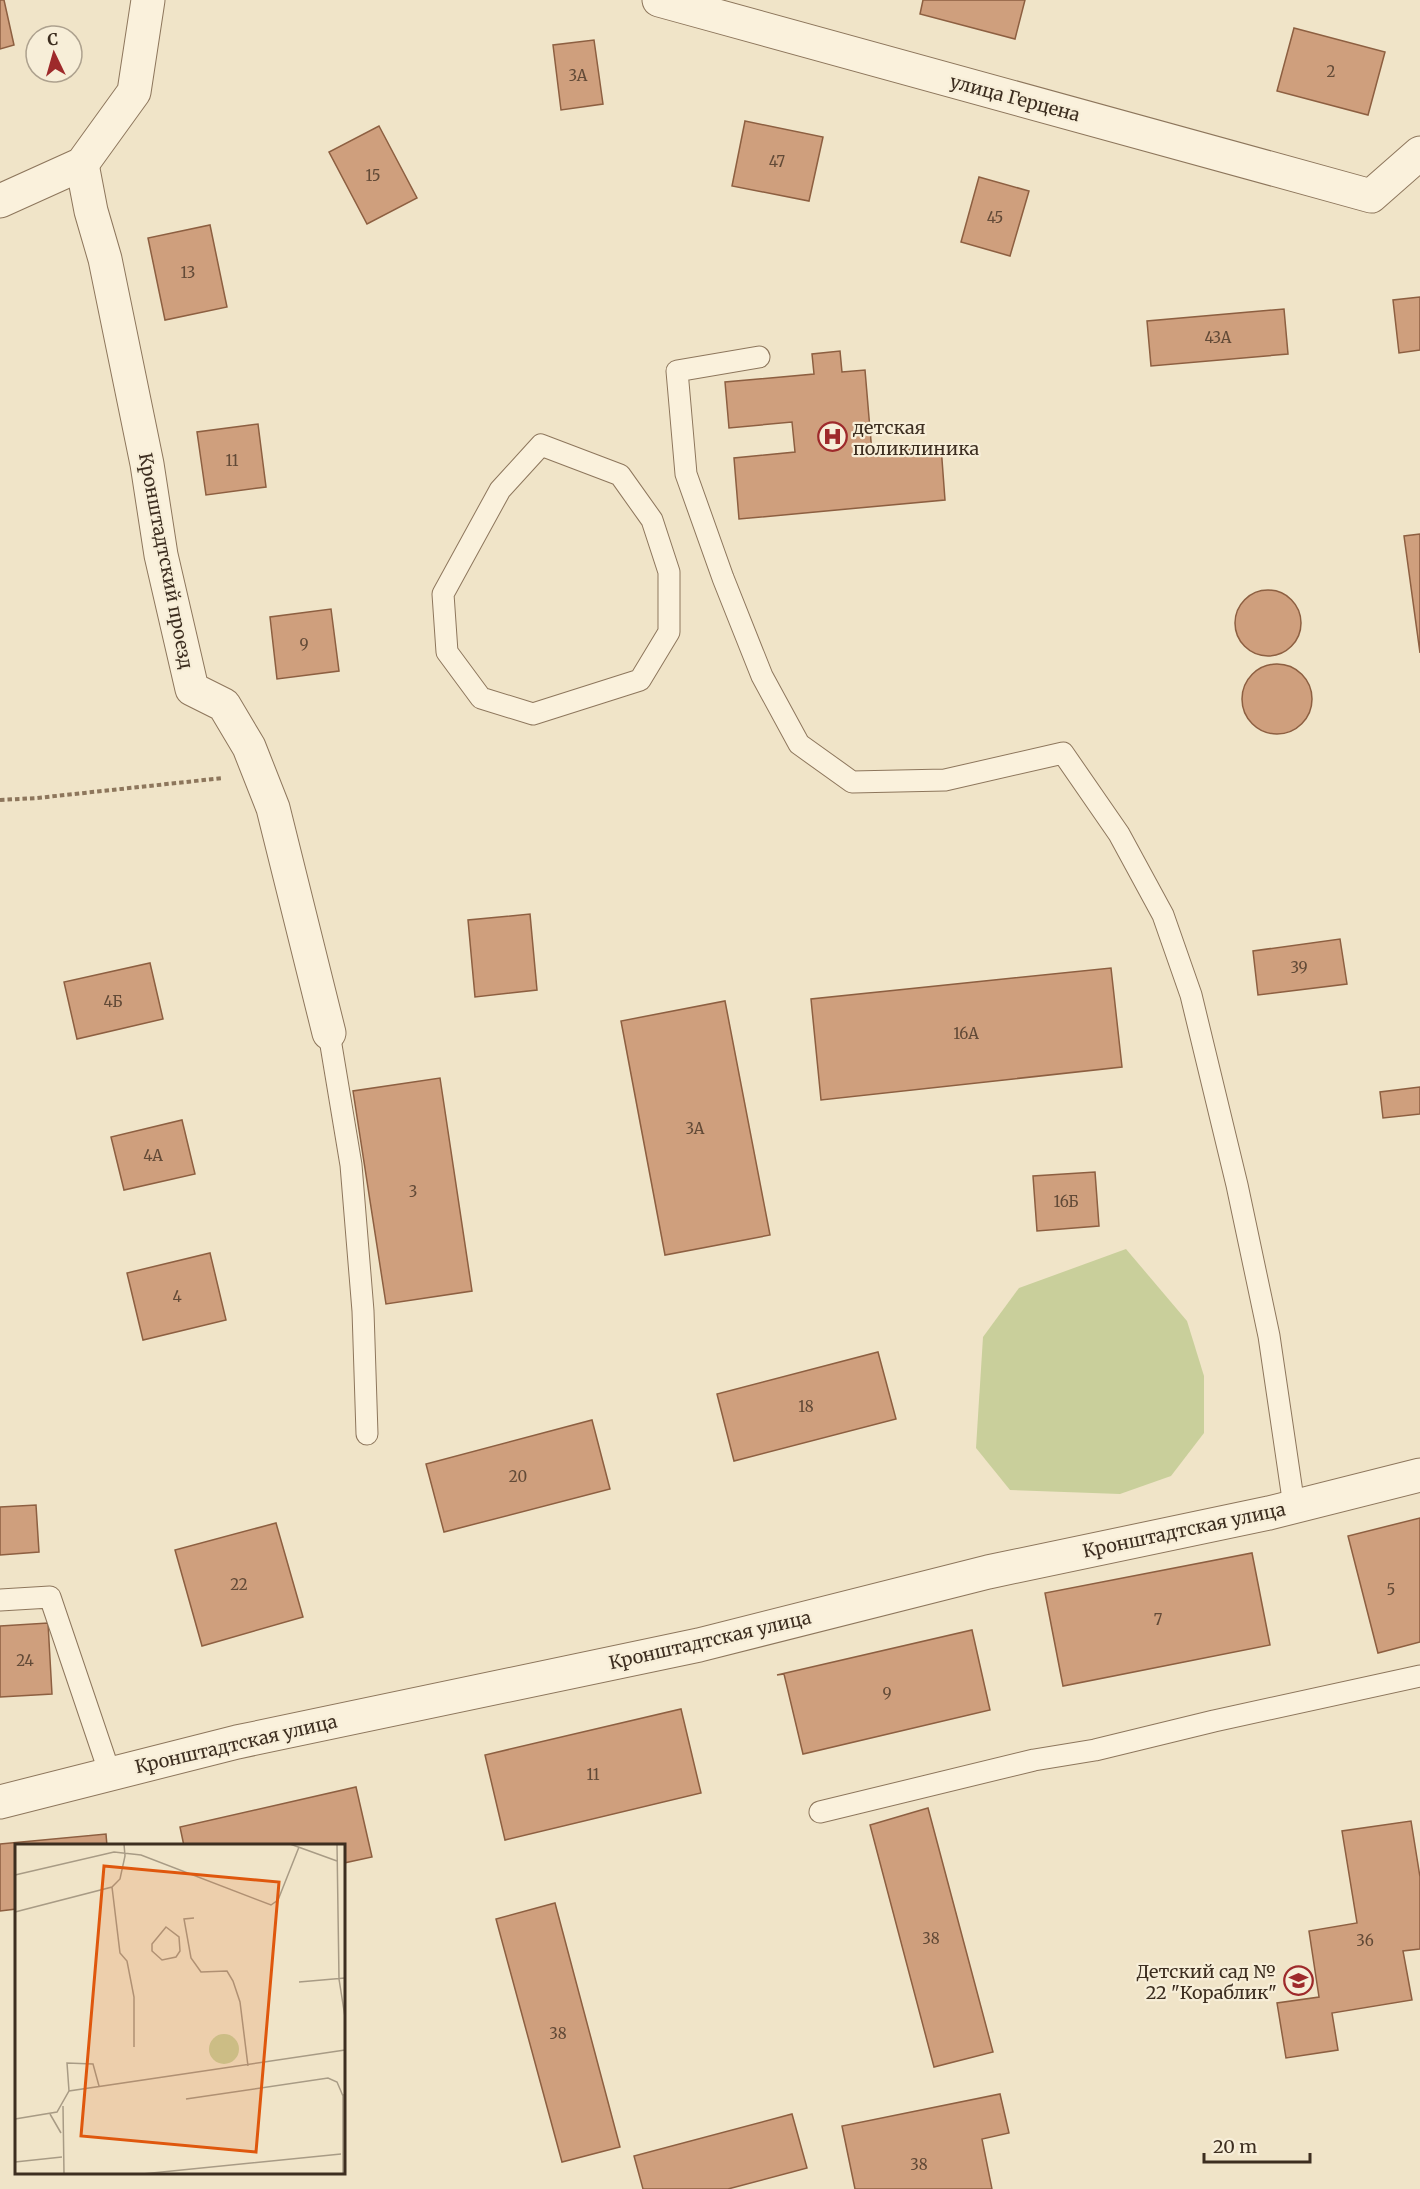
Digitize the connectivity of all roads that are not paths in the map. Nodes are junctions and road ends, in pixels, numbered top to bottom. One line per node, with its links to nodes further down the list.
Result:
1 (148, 0): 4 (street)
2 (659, 0): 3 (street, улица Герцена)
3 (1420, 153)
4 (82, 164): 5 (street); 8 (street, Кронштадтский проезд)
5 (0, 201)
6 (759, 357): 11 (lane)
7 (541, 445): 7 (lane)
8 (329, 1033): 9 (lane)
9 (367, 1434)
10 (1420, 1475): 11 (street, Кронштадтская улица)
11 (1294, 1506): 14 (street, Кронштадтская улица)
12 (0, 1600): 14 (lane)
13 (1420, 1676): 16 (lane)
14 (110, 1774): 15 (street, Кронштадтская улица)
15 (0, 1802)
16 (820, 1812)

